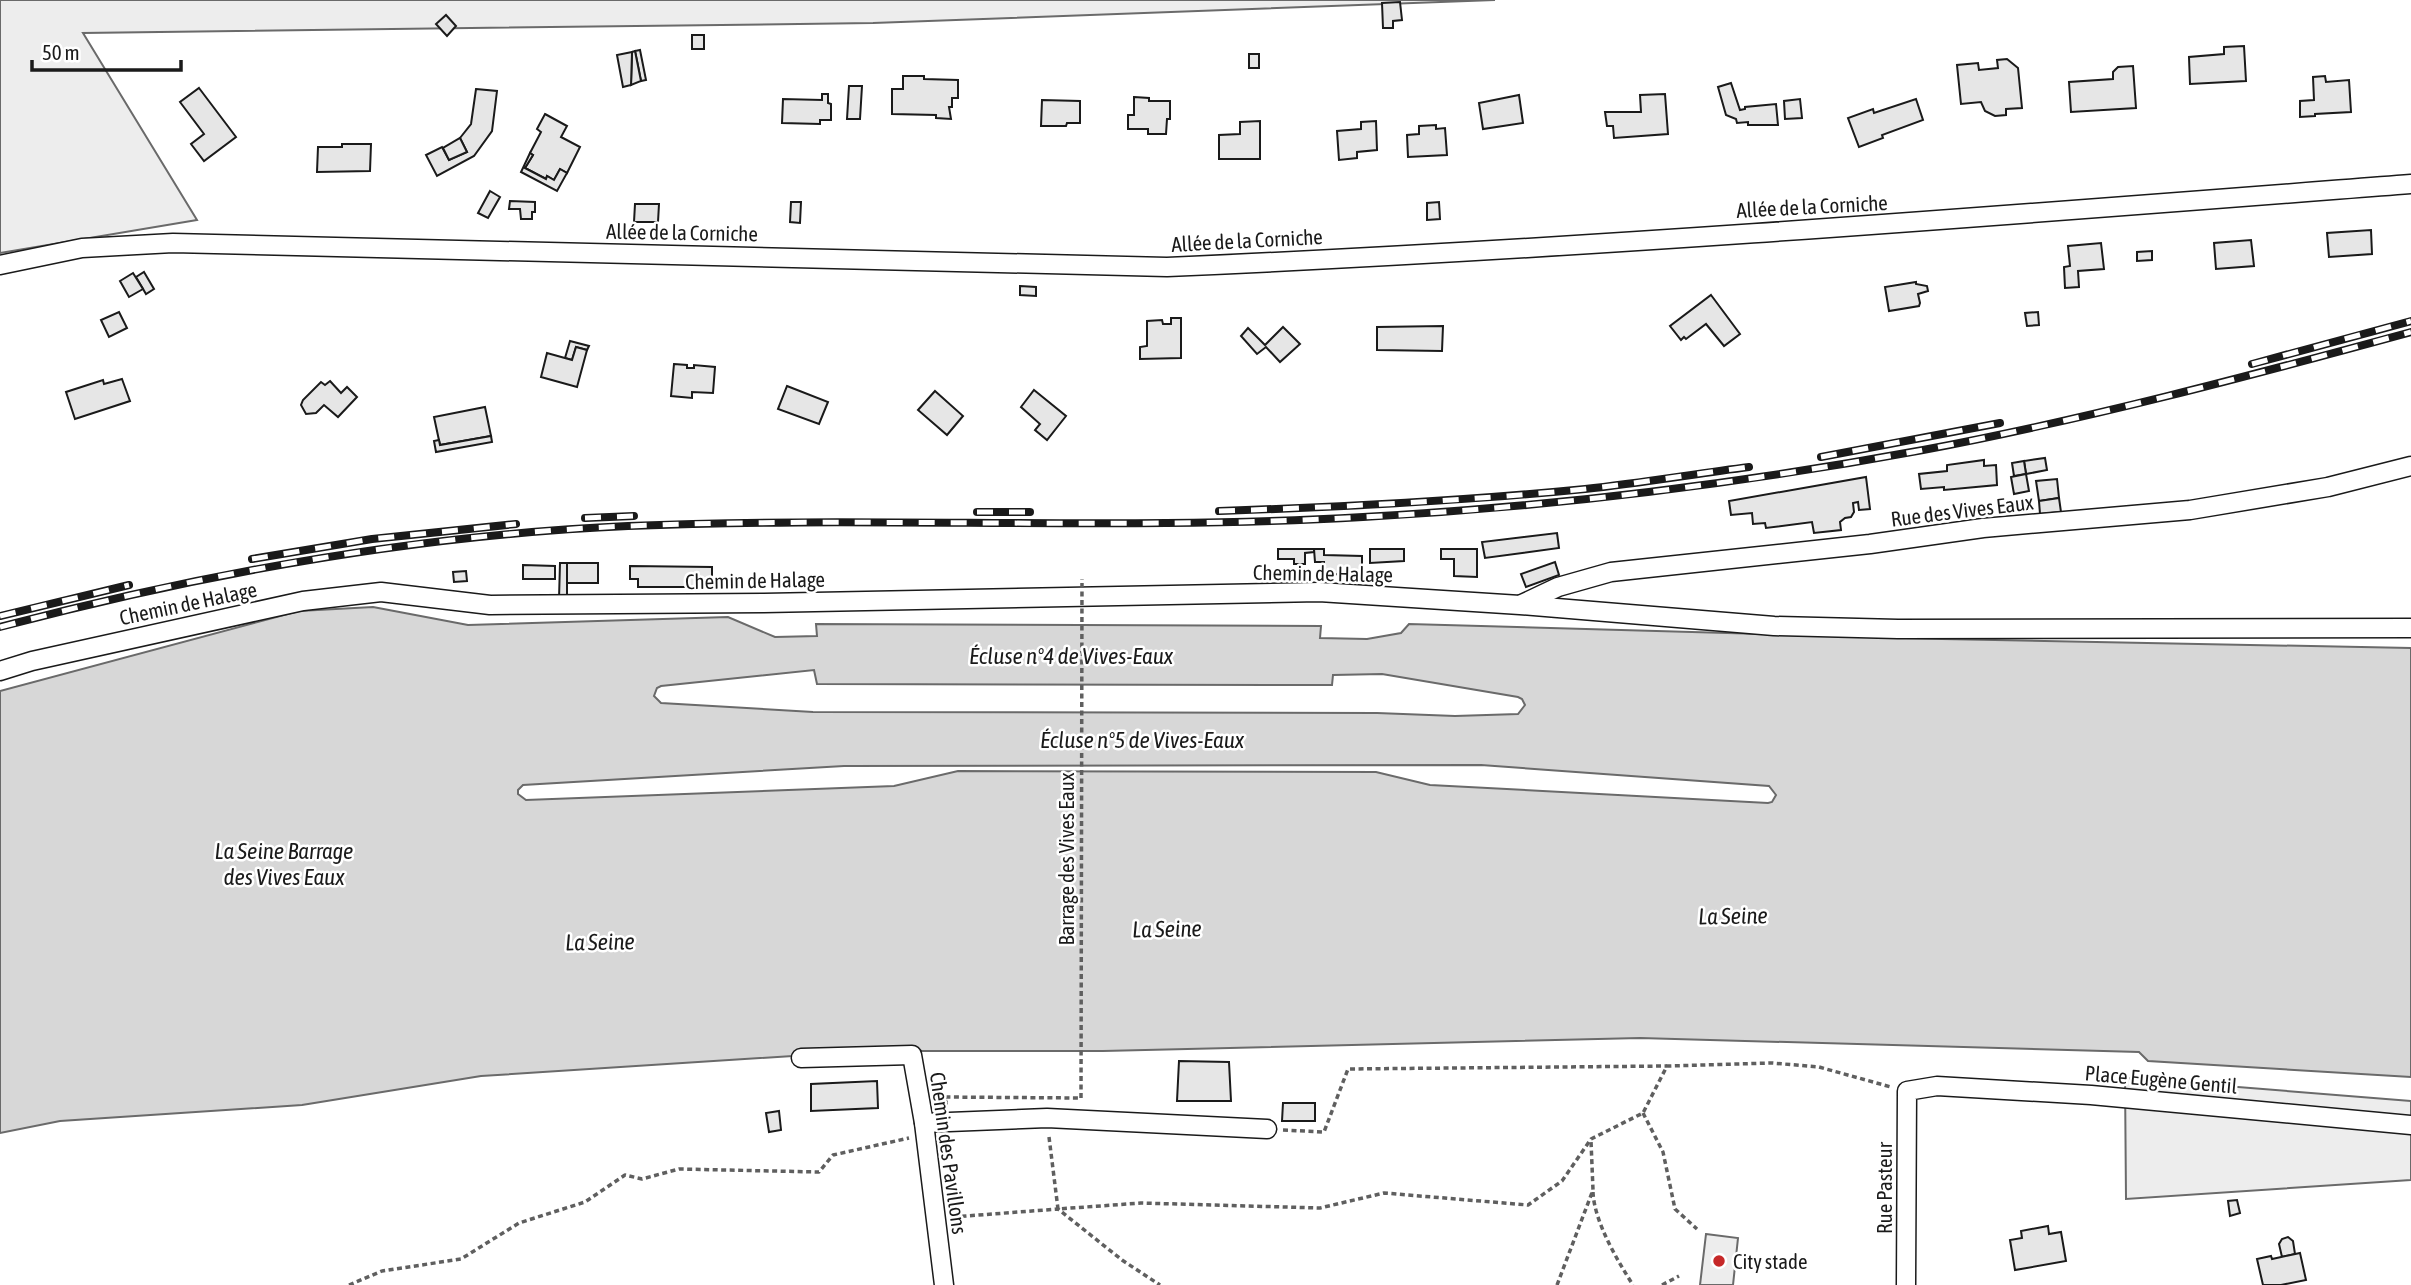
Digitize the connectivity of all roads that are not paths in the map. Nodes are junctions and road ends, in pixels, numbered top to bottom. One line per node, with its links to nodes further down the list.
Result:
1 (2411, 184): 2 (street, Allée de la Corniche)
2 (0, 265)
3 (2411, 466): 4 (street, Rue des Vives Eaux)
4 (1520, 605): 5 (street, Chemin de Halage); 6 (street, Chemin de Halage)
5 (2411, 628)
6 (0, 671)
7 (801, 1058): 10 (street, Chemin des Pavillons)
8 (1907, 1091): 9 (street, Place Eugène Gentil); 13 (street, Rue Pasteur)
9 (2411, 1125)
10 (925, 1129): 11 (street); 12 (street, Chemin des Pavillons)
11 (1267, 1129)
12 (944, 1285)
13 (1906, 1285)

